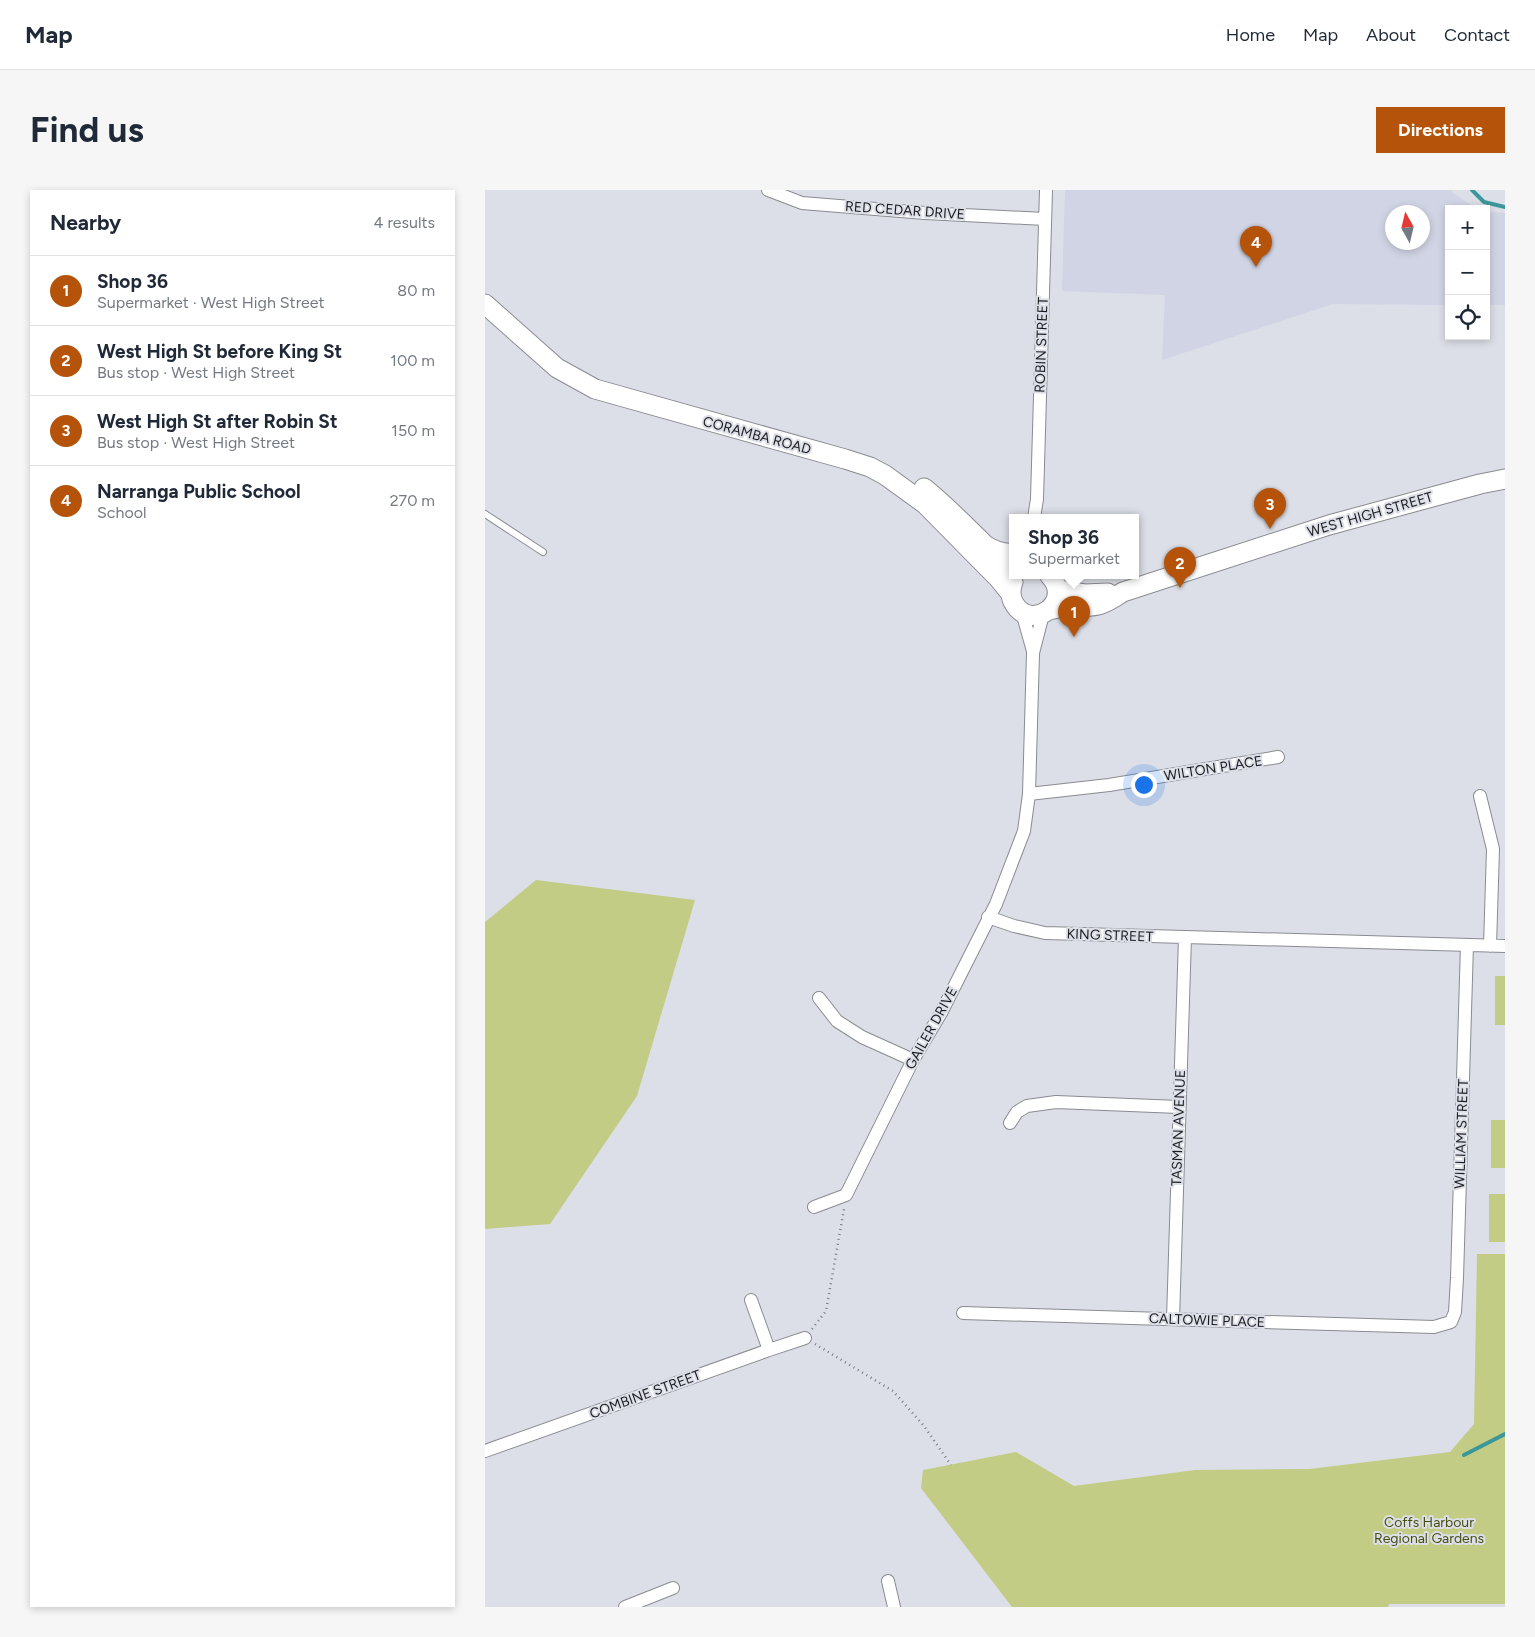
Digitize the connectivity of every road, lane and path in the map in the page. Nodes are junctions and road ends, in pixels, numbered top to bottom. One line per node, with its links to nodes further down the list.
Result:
1 (768, 190): 4 (street, RED CEDAR DRIVE)
2 (806, 190): 4 (street)
3 (1046, 190): 5 (street, ROBIN STREET)
4 (802, 203): 5 (street, RED CEDAR DRIVE)
5 (1045, 219): 9 (street, ROBIN STREET)
6 (485, 289): 13 (main road, CORAMBA ROAD)
7 (485, 304): 20 (main road, CORAMBA ROAD)
8 (1505, 479): 19 (main road, WEST HIGH STREET)
9 (1037, 499): 11 (street, ROBIN STREET); 12 (street, ROBIN STREET)
10 (485, 514): 14 (lane)
11 (1035, 514)
12 (1039, 514)
13 (985, 545): 15 (main road); 16 (main road, CORAMBA ROAD)
14 (543, 552)
15 (1009, 553)
16 (1009, 570)
17 (1016, 579): 20 (main road)
18 (1054, 583): 19 (main road, WEST HIGH STREET); 22 (main road)
19 (1123, 592): 22 (main road, WEST HIGH STREET)
20 (1011, 594): 21 (main road, CORAMBA ROAD)
21 (1022, 612): 22 (main road, WEST HIGH STREET); 23 (street)
22 (1045, 612): 23 (street)
23 (1033, 653): 25 (street)
24 (1278, 757): 25 (street, WILTON PLACE)
25 (1029, 794): 27 (street)
26 (1480, 796): 30 (street)
27 (988, 917): 28 (street, KING STREET); 33 (street, GAILER DRIVE)
28 (1185, 937): 29 (street, KING STREET); 34 (street, TASMAN AVENUE)
29 (1467, 945): 30 (street, KING STREET); 41 (street, WILLIAM STREET)
30 (1491, 946): 31 (street, KING STREET)
31 (1505, 946)
32 (819, 998): 33 (street)
33 (913, 1060): 36 (street, GAILER DRIVE)
34 (1179, 1107): 35 (street); 40 (street, TASMAN AVENUE)
35 (1009, 1123)
36 (846, 1195): 37 (street); 42 (path)
37 (814, 1207)
38 (751, 1300): 43 (street)
39 (963, 1312): 40 (street, CALTOWIE PLACE)
40 (1173, 1318): 41 (street, CALTOWIE PLACE)
41 (1451, 1322)
42 (805, 1338): 43 (street, COMBINE STREET); 45 (path)
43 (769, 1350): 44 (street, COMBINE STREET)
44 (485, 1451)
45 (951, 1465)
46 (888, 1581): 49 (street)
47 (673, 1588): 48 (street)
48 (625, 1607)
49 (894, 1607)

